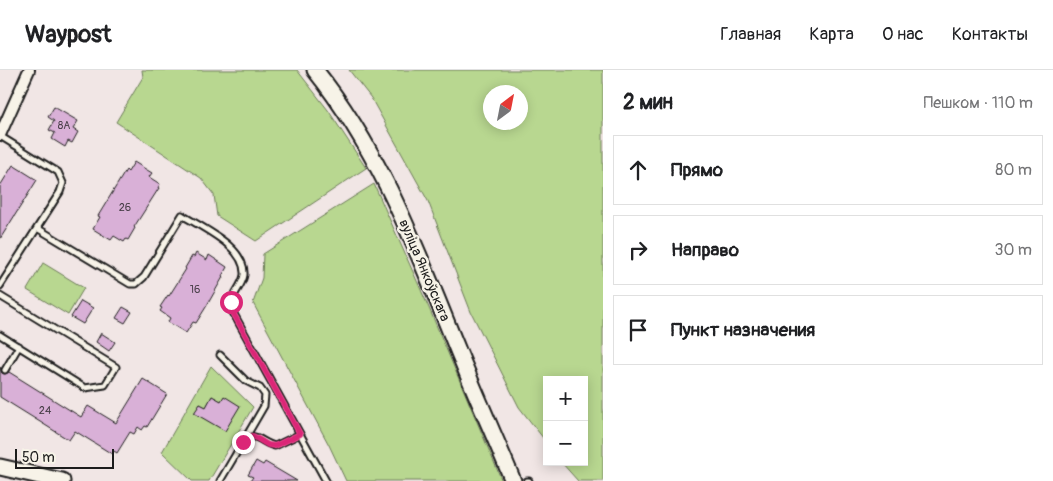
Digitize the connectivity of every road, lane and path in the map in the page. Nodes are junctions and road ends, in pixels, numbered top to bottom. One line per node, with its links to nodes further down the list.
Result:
1 (29, 70): 3 (street)
2 (315, 70): 17 (street, вуліца Янкоўскага)
3 (0, 136): 4 (lane)
4 (37, 228): 5 (lane); 11 (lane)
5 (0, 286)
6 (0, 296): 8 (lane)
7 (0, 335): 8 (lane)
8 (19, 346): 10 (lane)
9 (220, 355): 12 (lane)
10 (5, 370)
11 (300, 434): 12 (lane); 14 (lane)
12 (243, 442): 16 (lane)
13 (0, 467): 15 (street)
14 (325, 480)
15 (62, 481)
16 (220, 481)
17 (513, 481)

